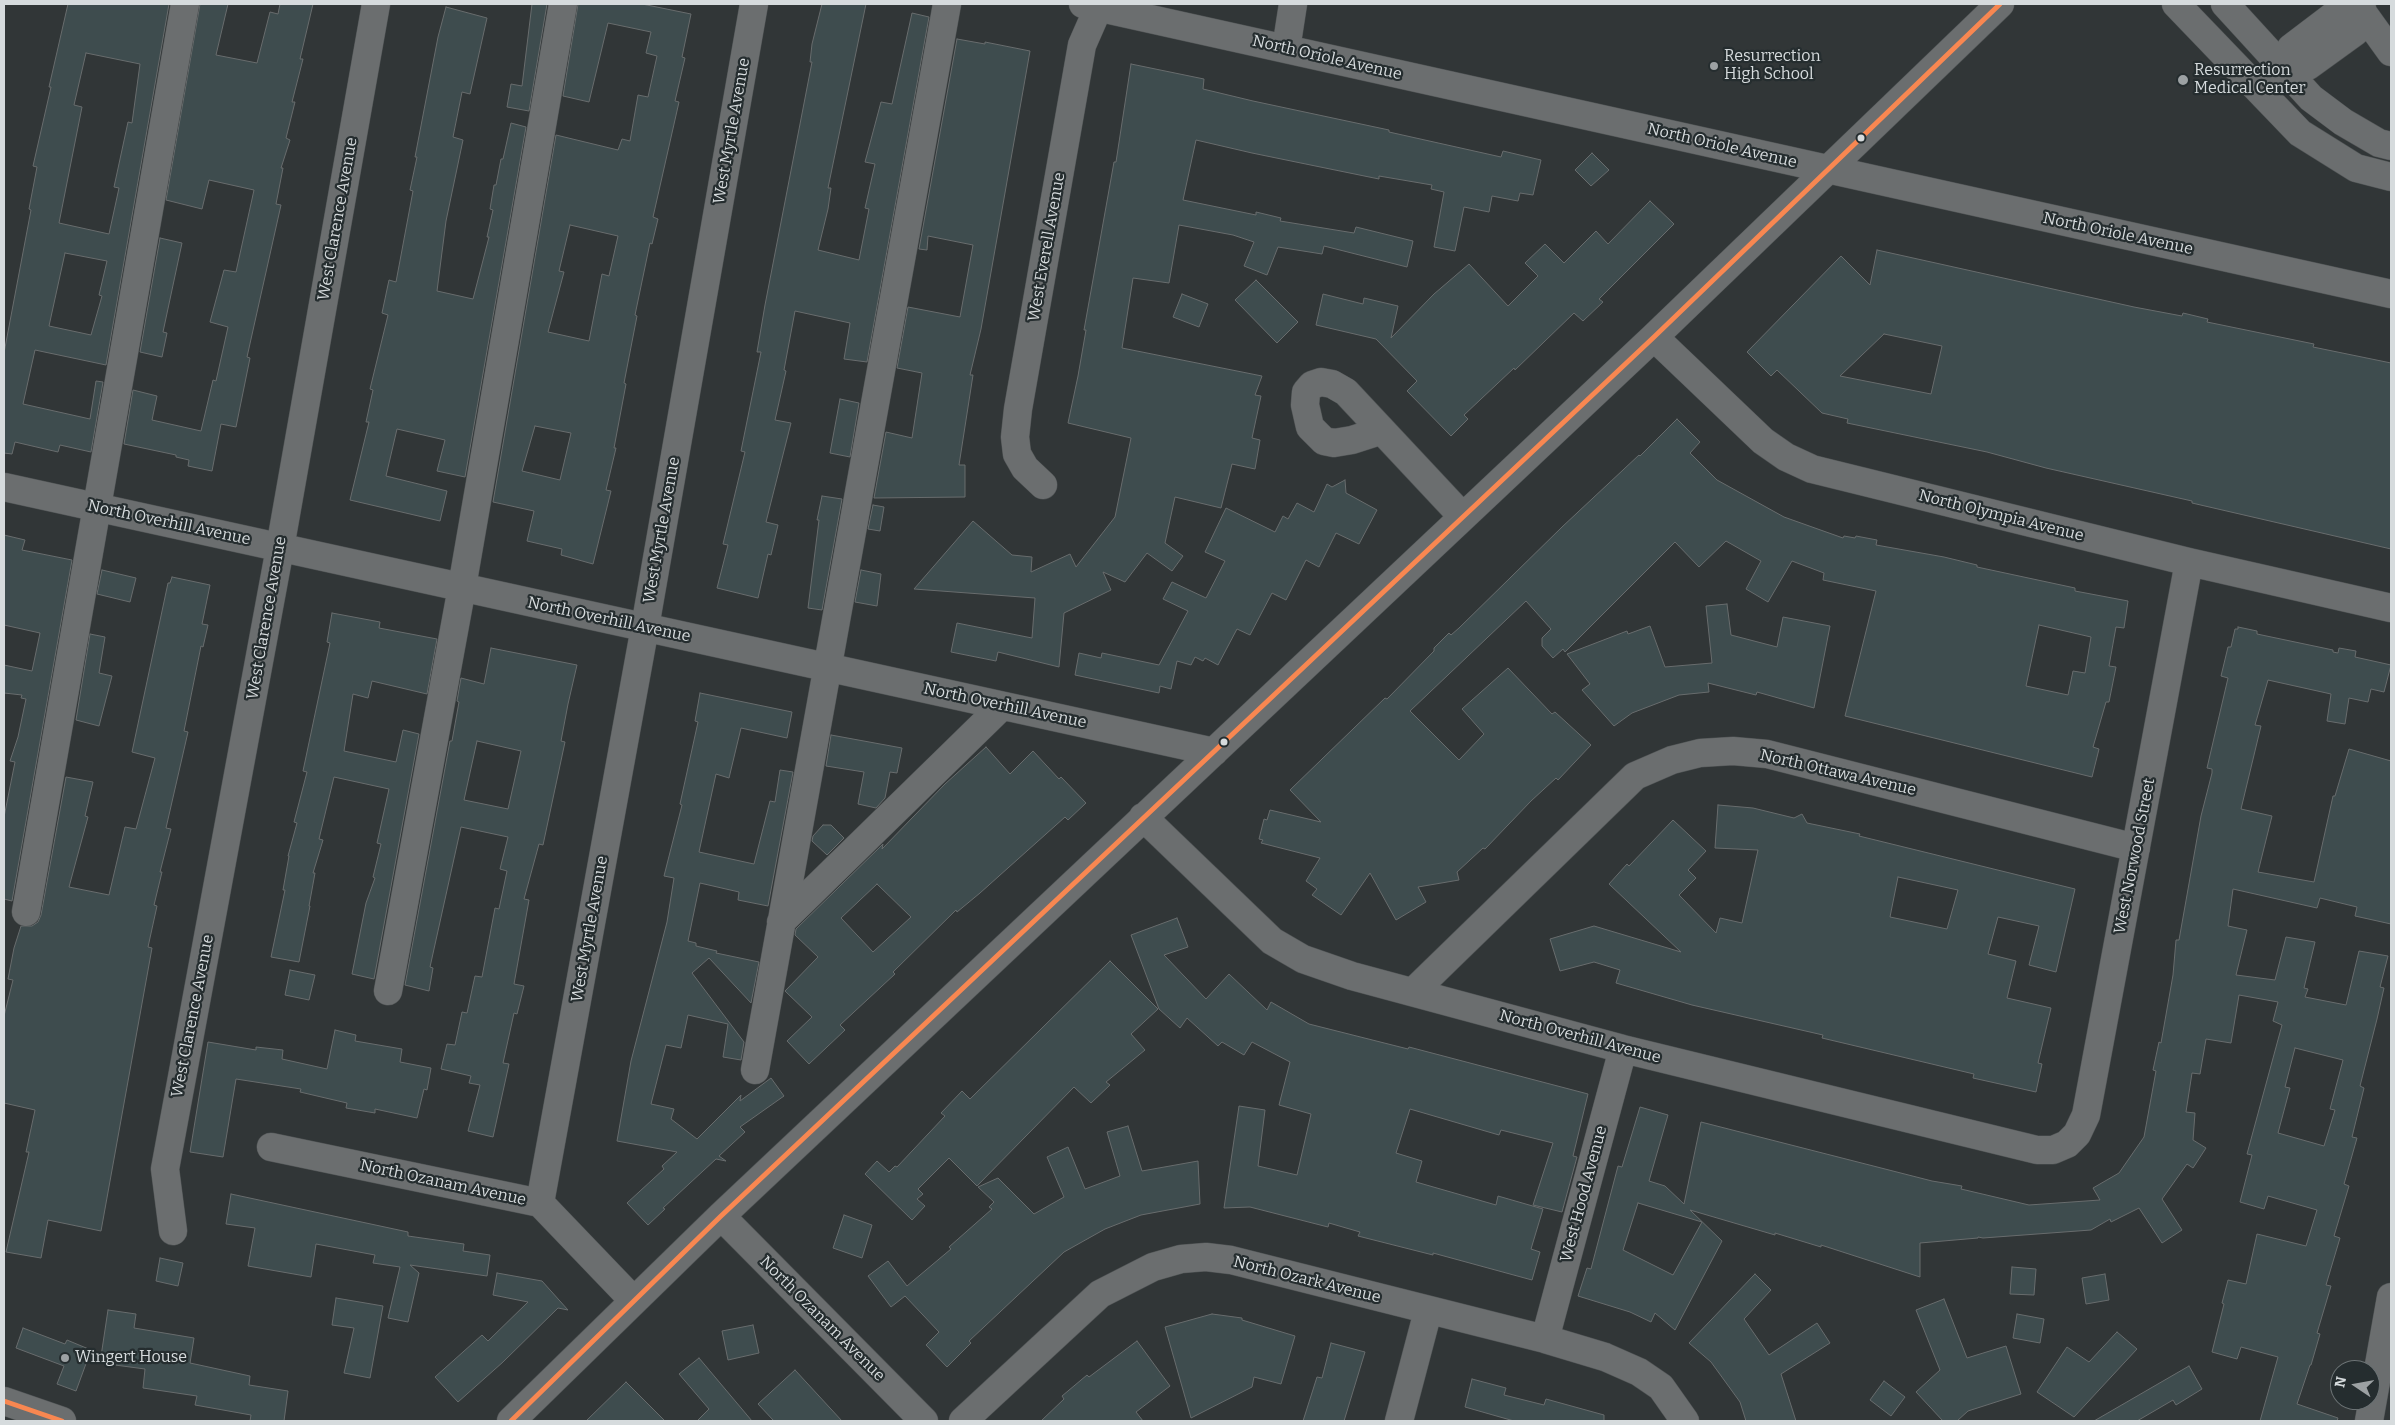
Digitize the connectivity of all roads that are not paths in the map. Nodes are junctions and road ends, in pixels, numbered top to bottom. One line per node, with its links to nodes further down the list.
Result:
1 (185, 4): 24 (street)
2 (376, 4): 26 (street, West Clarence Avenue)
3 (563, 4): 28 (street)
4 (754, 4): 30 (street, West Myrtle Avenue)
5 (947, 4): 31 (street)
6 (1293, 4): 12 (street)
7 (2000, 4): 17 (street)
8 (2176, 4): 15 (street)
9 (2226, 4): 14 (street)
10 (1094, 5): 12 (street, North Oriole Avenue); 22 (street, West Everell Avenue)
11 (2362, 8): 13 (street); 14 (street)
12 (1286, 49): 17 (street, North Oriole Avenue)
13 (2391, 52)
14 (2286, 72): 15 (street); 16 (street)
15 (2261, 93): 18 (street)
16 (2391, 146)
17 (1828, 170): 19 (street, North Oriole Avenue); 20 (street)
18 (2391, 177)
19 (2391, 294)
20 (1654, 337): 25 (street); 27 (street, North Olympia Avenue)
21 (1380, 431): 25 (street)
22 (1043, 485)
23 (4, 487): 24 (street, North Overhill Avenue)
24 (96, 507): 26 (street, North Overhill Avenue); 36 (street)
25 (1463, 517): 33 (street)
26 (280, 548): 28 (street, North Overhill Avenue); 46 (street, West Clarence Avenue)
27 (2189, 562): 29 (street, North Olympia Avenue); 35 (street, West Norwood Street)
28 (462, 587): 30 (street, North Overhill Avenue); 38 (street)
29 (2391, 608)
30 (645, 628): 31 (street, North Overhill Avenue); 44 (street, West Myrtle Avenue)
31 (826, 667): 32 (street, North Overhill Avenue); 37 (street)
32 (1002, 706): 33 (street, North Overhill Avenue); 37 (street)
33 (1214, 752): 34 (street)
34 (1143, 816): 39 (street, North Overhill Avenue); 45 (street)
35 (2136, 848): 39 (street, North Ottawa Avenue); 42 (street, West Norwood Street)
36 (26, 912)
37 (781, 922): 41 (street)
38 (388, 991)
39 (1414, 991): 40 (street, North Overhill Avenue)
40 (1623, 1049): 42 (street, North Overhill Avenue); 50 (street, West Hood Avenue)
41 (755, 1070)
42 (2068, 1144)
43 (271, 1147): 44 (street, North Ozanam Avenue)
44 (540, 1203): 48 (street, North Ozanam Avenue)
45 (721, 1216): 48 (street); 55 (street, North Ozanam Avenue)
46 (173, 1231)
47 (2391, 1296): 58 (street)
48 (634, 1301): 54 (street)
49 (1428, 1311): 50 (street, North Ozark Avenue); 56 (street, North Ozark Avenue); 57 (street)
50 (1545, 1339): 52 (street, North Ozark Avenue)
51 (4, 1401): 53 (street)
52 (1683, 1417)
53 (62, 1421)
54 (511, 1421)
55 (924, 1421)
56 (963, 1421)
57 (1400, 1421)
58 (2369, 1421)

